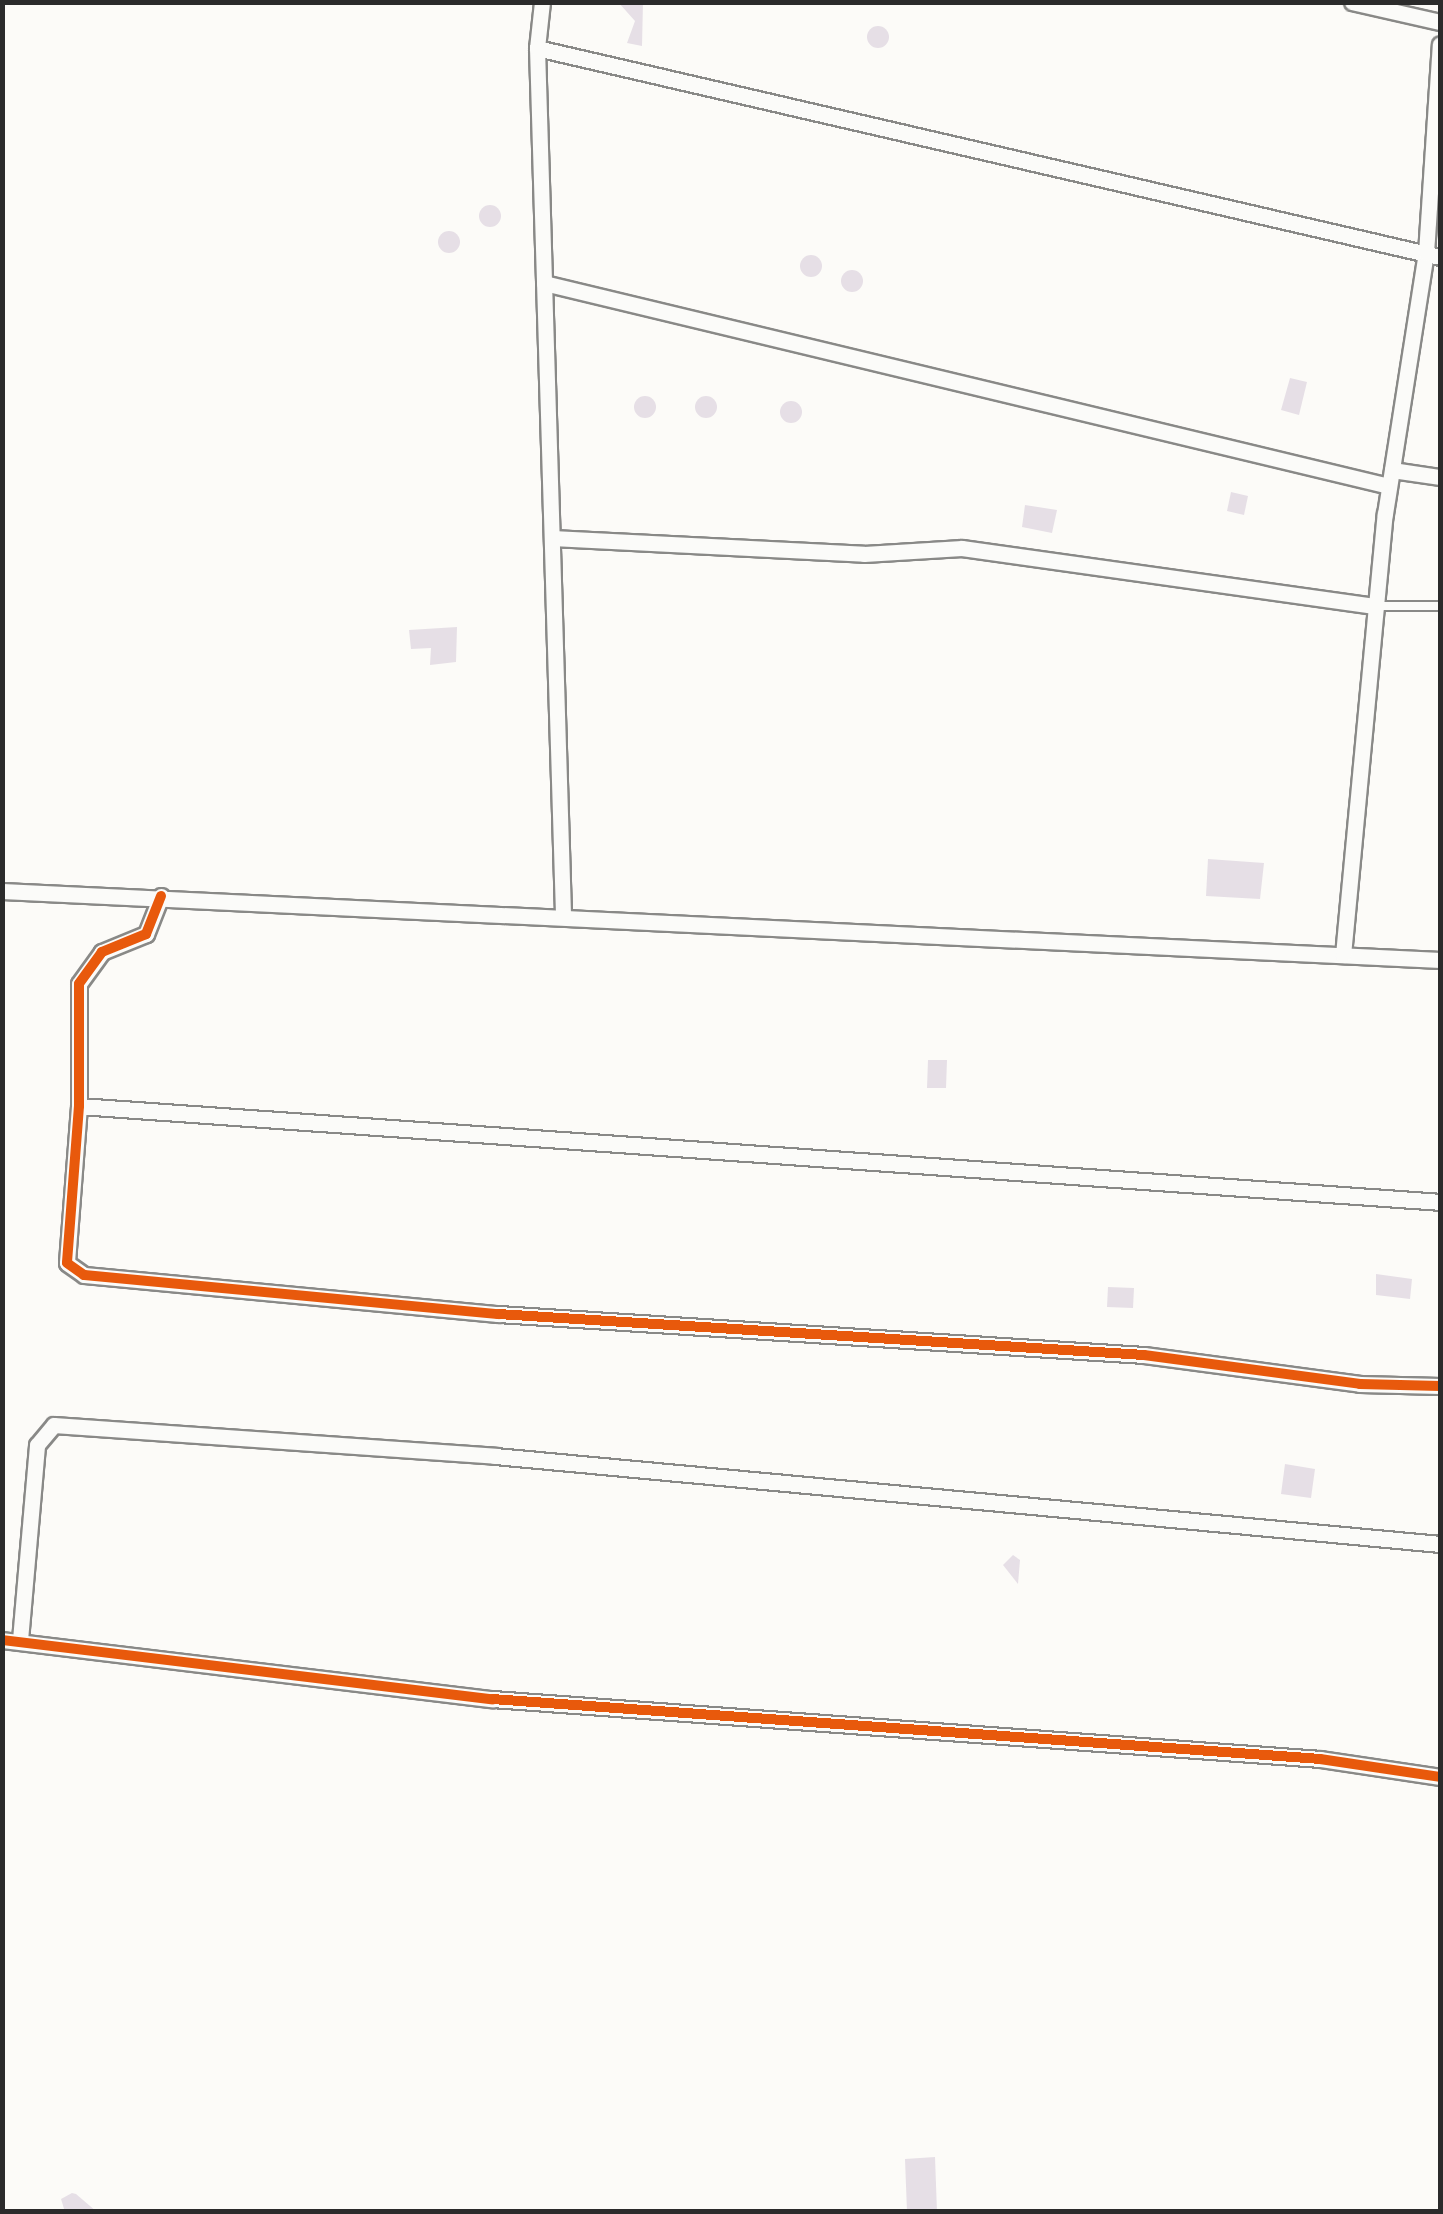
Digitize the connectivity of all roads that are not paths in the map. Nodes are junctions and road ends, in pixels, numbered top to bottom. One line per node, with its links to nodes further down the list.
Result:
1 (542, 2): 5 (street)
2 (1352, 2): 3 (street)
3 (1440, 22)
4 (1440, 44): 6 (street)
5 (536, 48): 6 (street); 7 (street)
6 (1434, 255): 9 (street)
7 (544, 283): 9 (street); 10 (street)
8 (1440, 477): 9 (street)
9 (1390, 478): 11 (street)
10 (552, 538): 11 (street); 15 (street)
11 (1376, 606): 12 (lane); 16 (street)
12 (1440, 606)
13 (2, 891): 14 (street)
14 (161, 896): 15 (street); 18 (street)
15 (563, 914): 16 (street)
16 (1343, 955): 17 (street)
17 (1440, 960)
18 (79, 1106): 19 (street); 20 (street)
19 (1440, 1202)
20 (1440, 1386)
21 (1440, 1544): 22 (street)
22 (11, 1640): 23 (street)
23 (1440, 1777)

